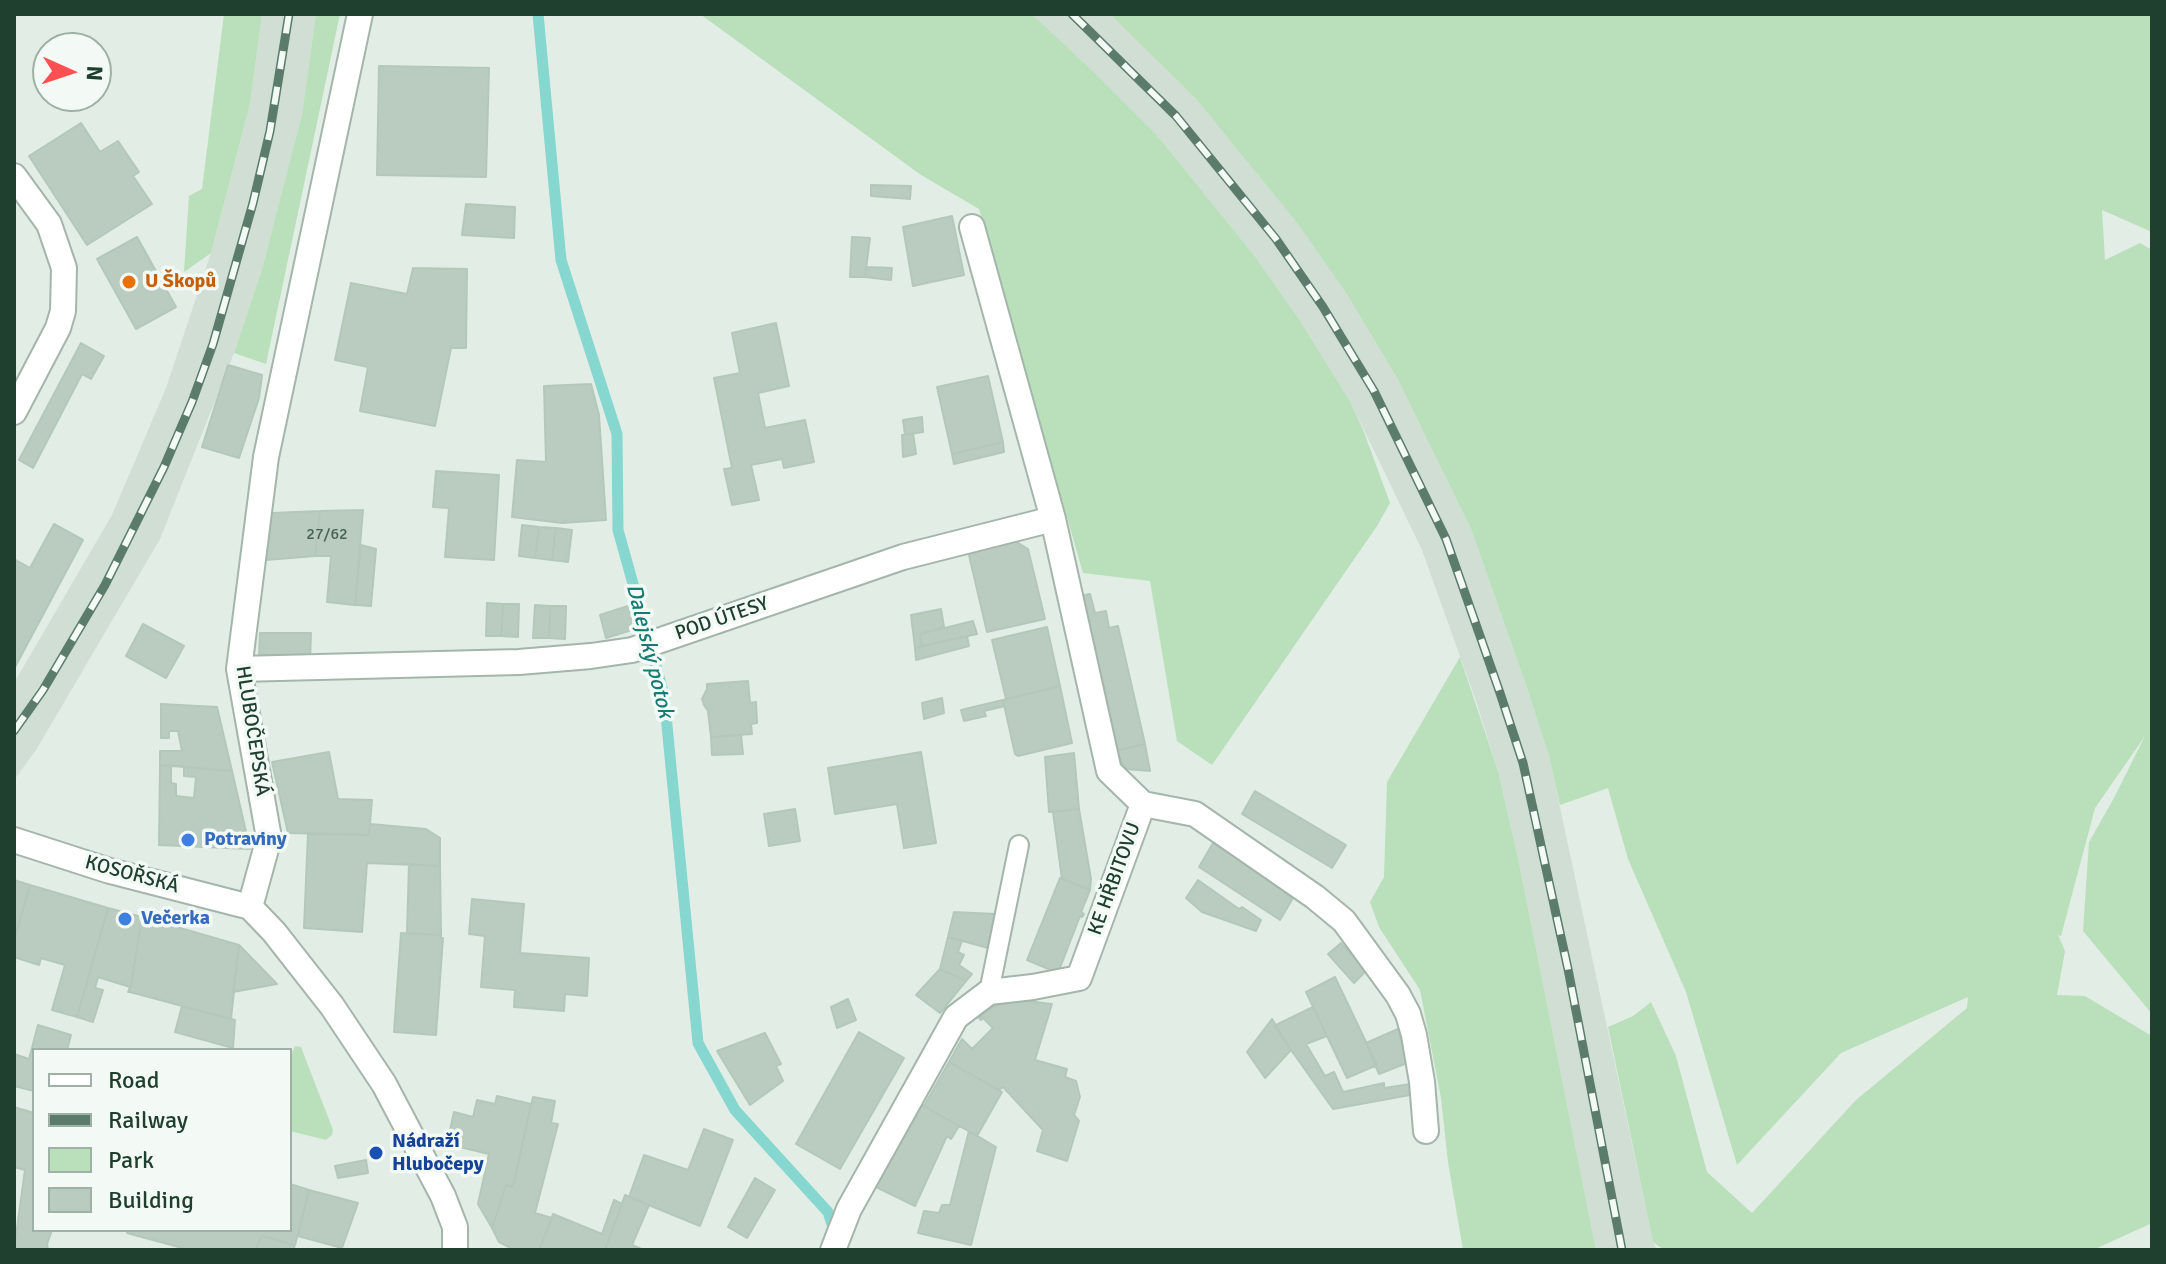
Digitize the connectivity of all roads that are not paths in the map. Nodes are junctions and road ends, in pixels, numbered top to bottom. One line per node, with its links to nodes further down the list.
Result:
1 (360, 14): 6 (street, HLUBOČEPSKÁ)
2 (14, 176): 4 (street)
3 (972, 227): 5 (street)
4 (14, 412)
5 (1053, 519): 6 (street, POD ÚTESY); 7 (street)
6 (239, 669): 10 (street, HLUBOČEPSKÁ)
7 (1143, 804): 11 (street, KE HŘBITOVU); 12 (street, KE HŘBITOVU)
8 (14, 840): 10 (street, KOSOŘSKÁ)
9 (1019, 845): 11 (lane)
10 (250, 907): 14 (street)
11 (989, 992): 13 (street)
12 (1426, 1131)
13 (834, 1247)
14 (455, 1250)

